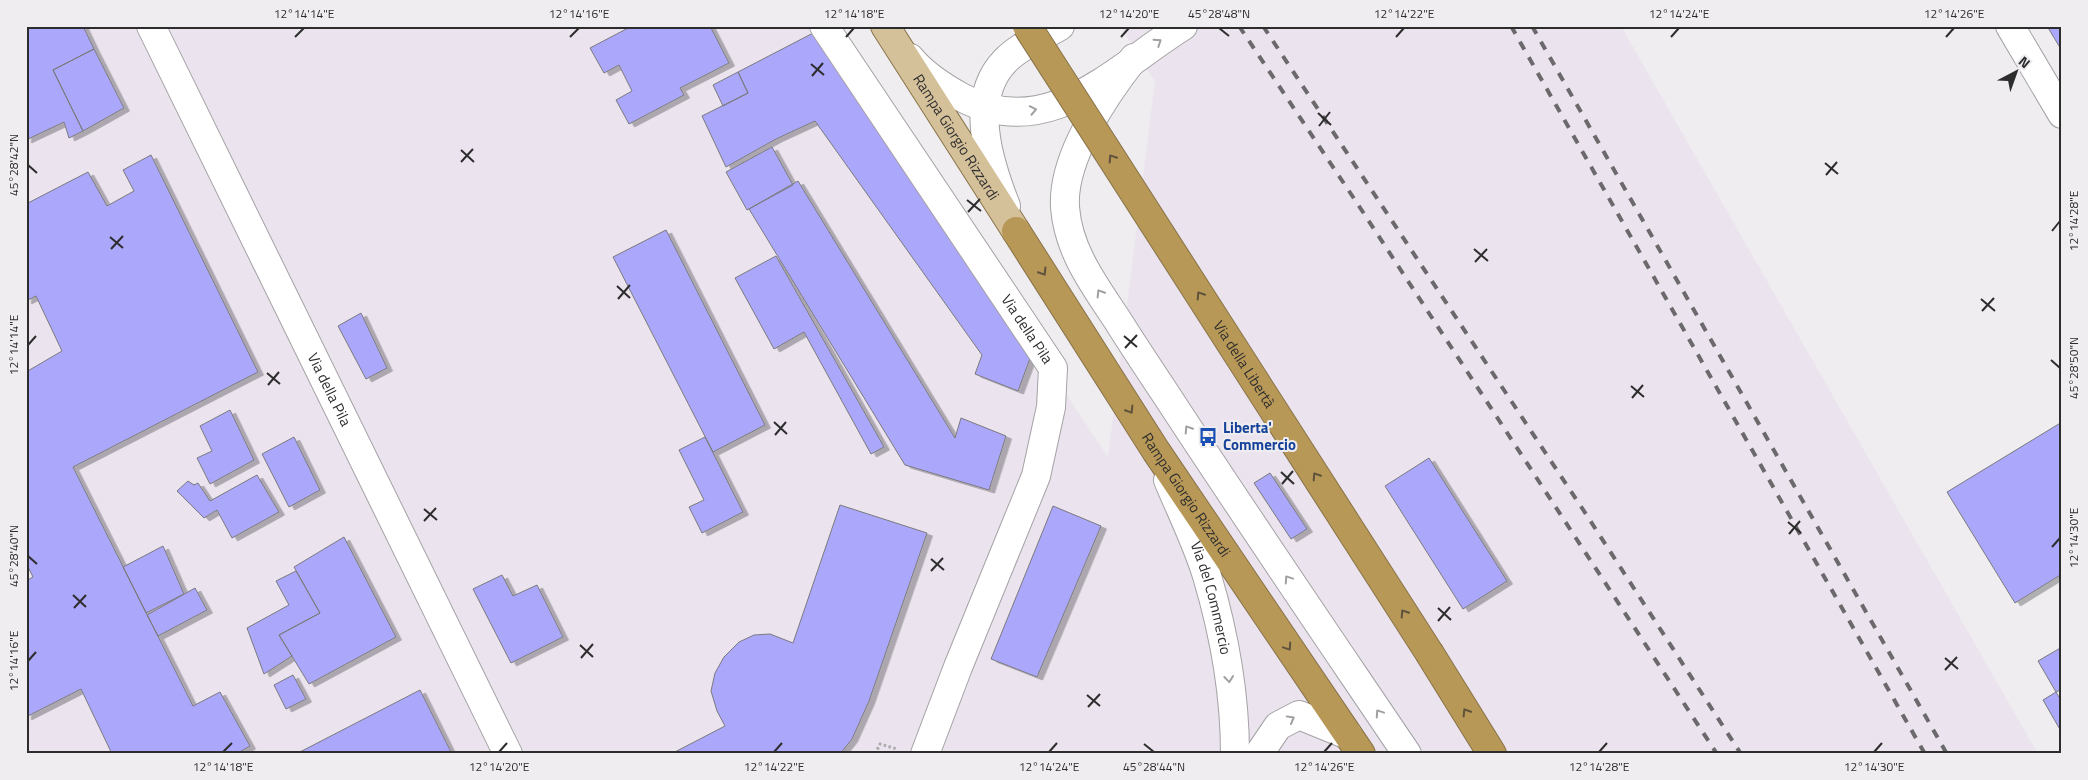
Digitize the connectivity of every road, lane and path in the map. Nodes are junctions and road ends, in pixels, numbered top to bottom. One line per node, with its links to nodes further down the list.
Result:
1 (151, 26): 15 (street, Via della Pila)
2 (824, 26): 14 (street, Via della Pila)
3 (1027, 26): 20 (highway, Via della Libertà, one-way to 3, bridge)
4 (1060, 26): 9 (street, Rampa Giorgio Rizzardi)
5 (1183, 26): 8 (street, Rampa Giorgio Rizzardi, one-way to 5)
6 (2010, 26): 10 (street)
7 (891, 35): 9 (street, Rampa Giorgio Rizzardi); 11 (main road, Rampa Giorgio Rizzardi)
8 (1134, 58): 9 (street, Rampa Giorgio Rizzardi, one-way to 8); 19 (street, one-way to 8)
9 (985, 108): 11 (street, Rampa Giorgio Rizzardi)
10 (2062, 114)
11 (1016, 231): 12 (highway, Rampa Giorgio Rizzardi, one-way to 12)
12 (1156, 451): 13 (highway, Rampa Giorgio Rizzardi, one-way to 13); 17 (street, Via del Commercio, one-way to 17)
13 (1354, 744): 18 (street, one-way to 13)
14 (913, 752): 16 (path)
15 (508, 754)
16 (875, 754)
17 (1235, 754)
18 (1259, 754)
19 (1407, 754)
20 (1492, 754)

